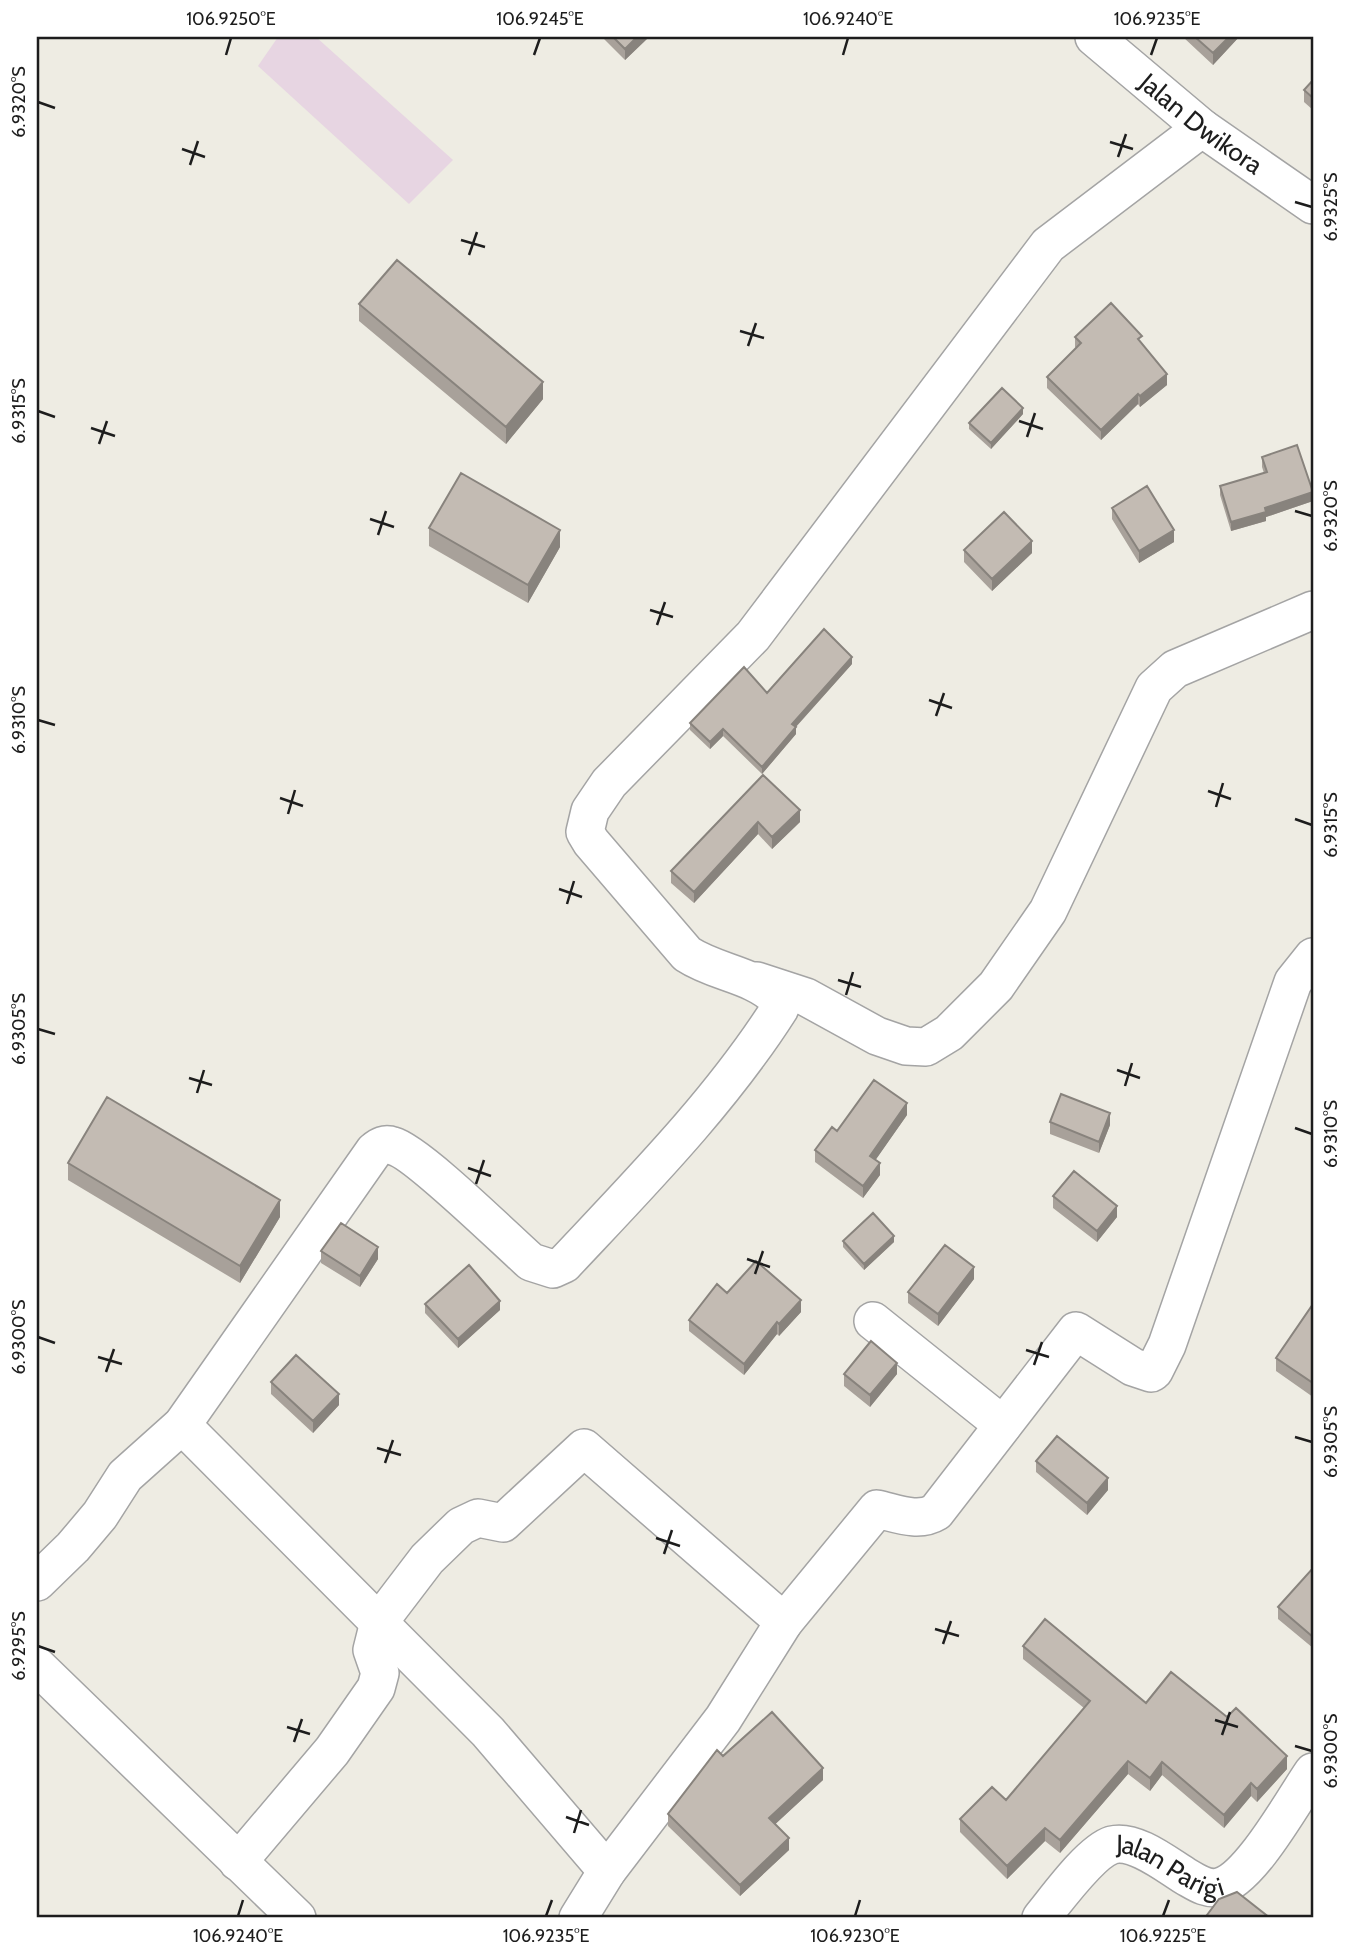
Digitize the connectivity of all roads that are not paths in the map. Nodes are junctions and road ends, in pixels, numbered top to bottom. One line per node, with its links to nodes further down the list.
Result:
1 (1094, 37): 2 (street, Jalan Dwikora)
2 (1202, 128): 3 (street, Jalan Dwikora); 6 (street)
3 (1313, 205)
4 (1313, 610): 6 (street)
5 (1313, 957): 9 (street)
6 (749, 978): 8 (street)
7 (873, 1321): 9 (street)
8 (182, 1425): 10 (street); 11 (street)
9 (1003, 1425): 12 (street)
10 (37, 1582)
11 (379, 1622): 12 (street); 15 (street); 16 (street)
12 (784, 1622): 16 (street)
13 (37, 1666): 15 (street)
14 (1313, 1772): 19 (street, Jalan Parigi)
15 (238, 1862): 17 (street)
16 (607, 1871): 18 (street)
17 (297, 1918)
18 (578, 1918)
19 (1041, 1918)

